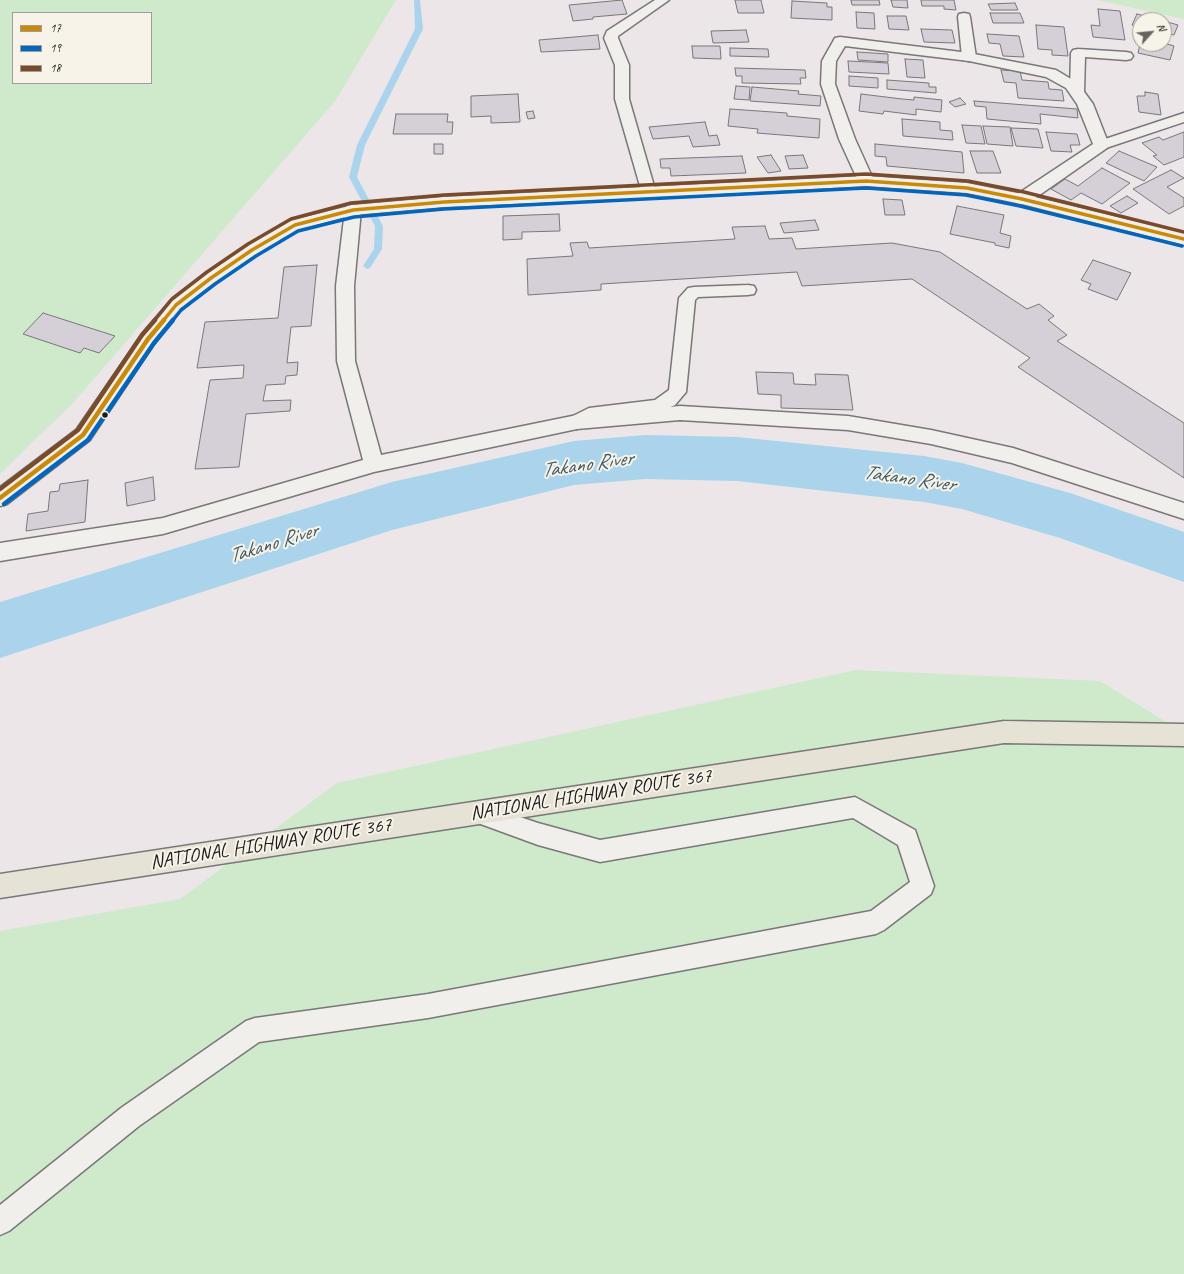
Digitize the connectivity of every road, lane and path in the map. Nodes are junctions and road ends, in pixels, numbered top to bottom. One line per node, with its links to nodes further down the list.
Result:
1 (662, 0): 9 (lane)
2 (964, 17): 4 (lane)
3 (1126, 56): 5 (lane)
4 (969, 57): 5 (street); 8 (street)
5 (1077, 92): 7 (street)
6 (1184, 117): 7 (lane)
7 (1101, 145): 10 (street)
8 (866, 181): 9 (street); 10 (street)
9 (649, 193): 11 (street)
10 (1022, 199): 12 (street)
11 (353, 210): 15 (street); 16 (street)
12 (1184, 239)
13 (748, 290): 14 (lane)
14 (576, 422): 15 (street); 17 (street)
15 (374, 464): 18 (street)
16 (0, 498)
17 (1184, 511)
18 (0, 552)
19 (1184, 735): 20 (highway, NATIONAL HIGHWAY ROUTE 367)
20 (475, 812): 21 (highway, NATIONAL HIGHWAY ROUTE 367); 22 (lane)
21 (0, 886)
22 (0, 1222)

